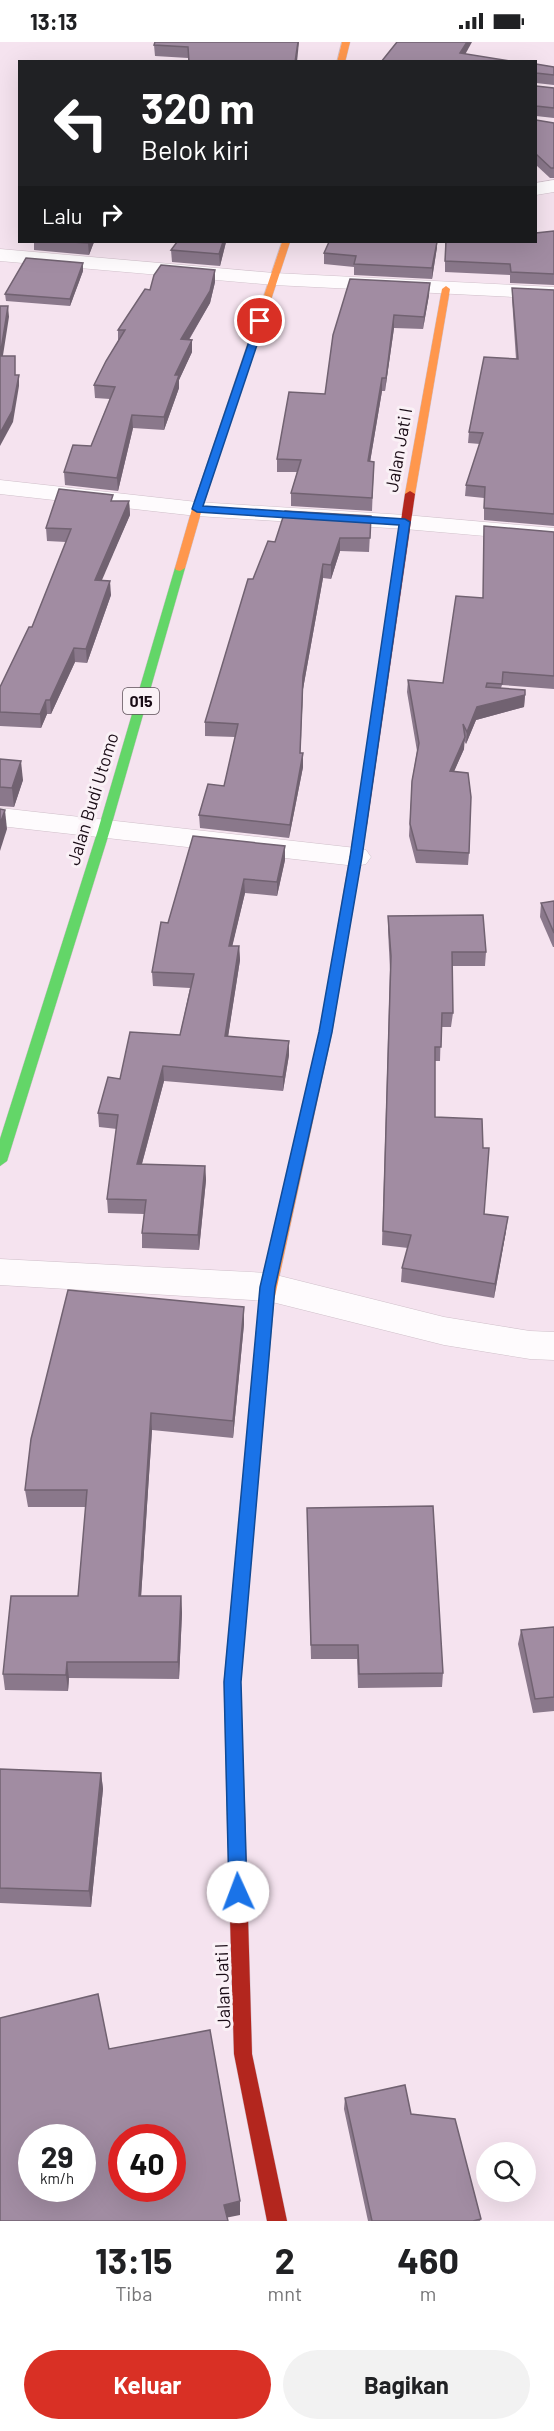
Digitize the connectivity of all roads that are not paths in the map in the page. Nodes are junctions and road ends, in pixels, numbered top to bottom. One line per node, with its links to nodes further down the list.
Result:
1 (346, 42): 2 (street)
2 (342, 60)
3 (554, 186): 4 (street)
4 (537, 189)
5 (286, 243): 7 (street, Jalan Budi Utomo / 015)
6 (0, 255): 7 (street)
7 (274, 279): 8 (street); 11 (street, Jalan Budi Utomo / 015)
8 (446, 289): 9 (street); 12 (street, Jalan Jati I)
9 (554, 293)
10 (0, 487): 11 (street)
11 (197, 509): 12 (street); 15 (street, Jalan Budi Utomo / 015)
12 (405, 522): 13 (street); 16 (street, Jalan Jati I)
13 (554, 535)
14 (0, 817): 15 (street)
15 (104, 830): 16 (street); 17 (street, Jalan Budi Utomo / 015)
16 (356, 857): 19 (street, Jalan Jati I)
17 (0, 1161)
18 (0, 1272): 19 (street)
19 (268, 1287): 20 (street); 21 (street, Jalan Jati I)
20 (554, 1346)
21 (277, 2221)

